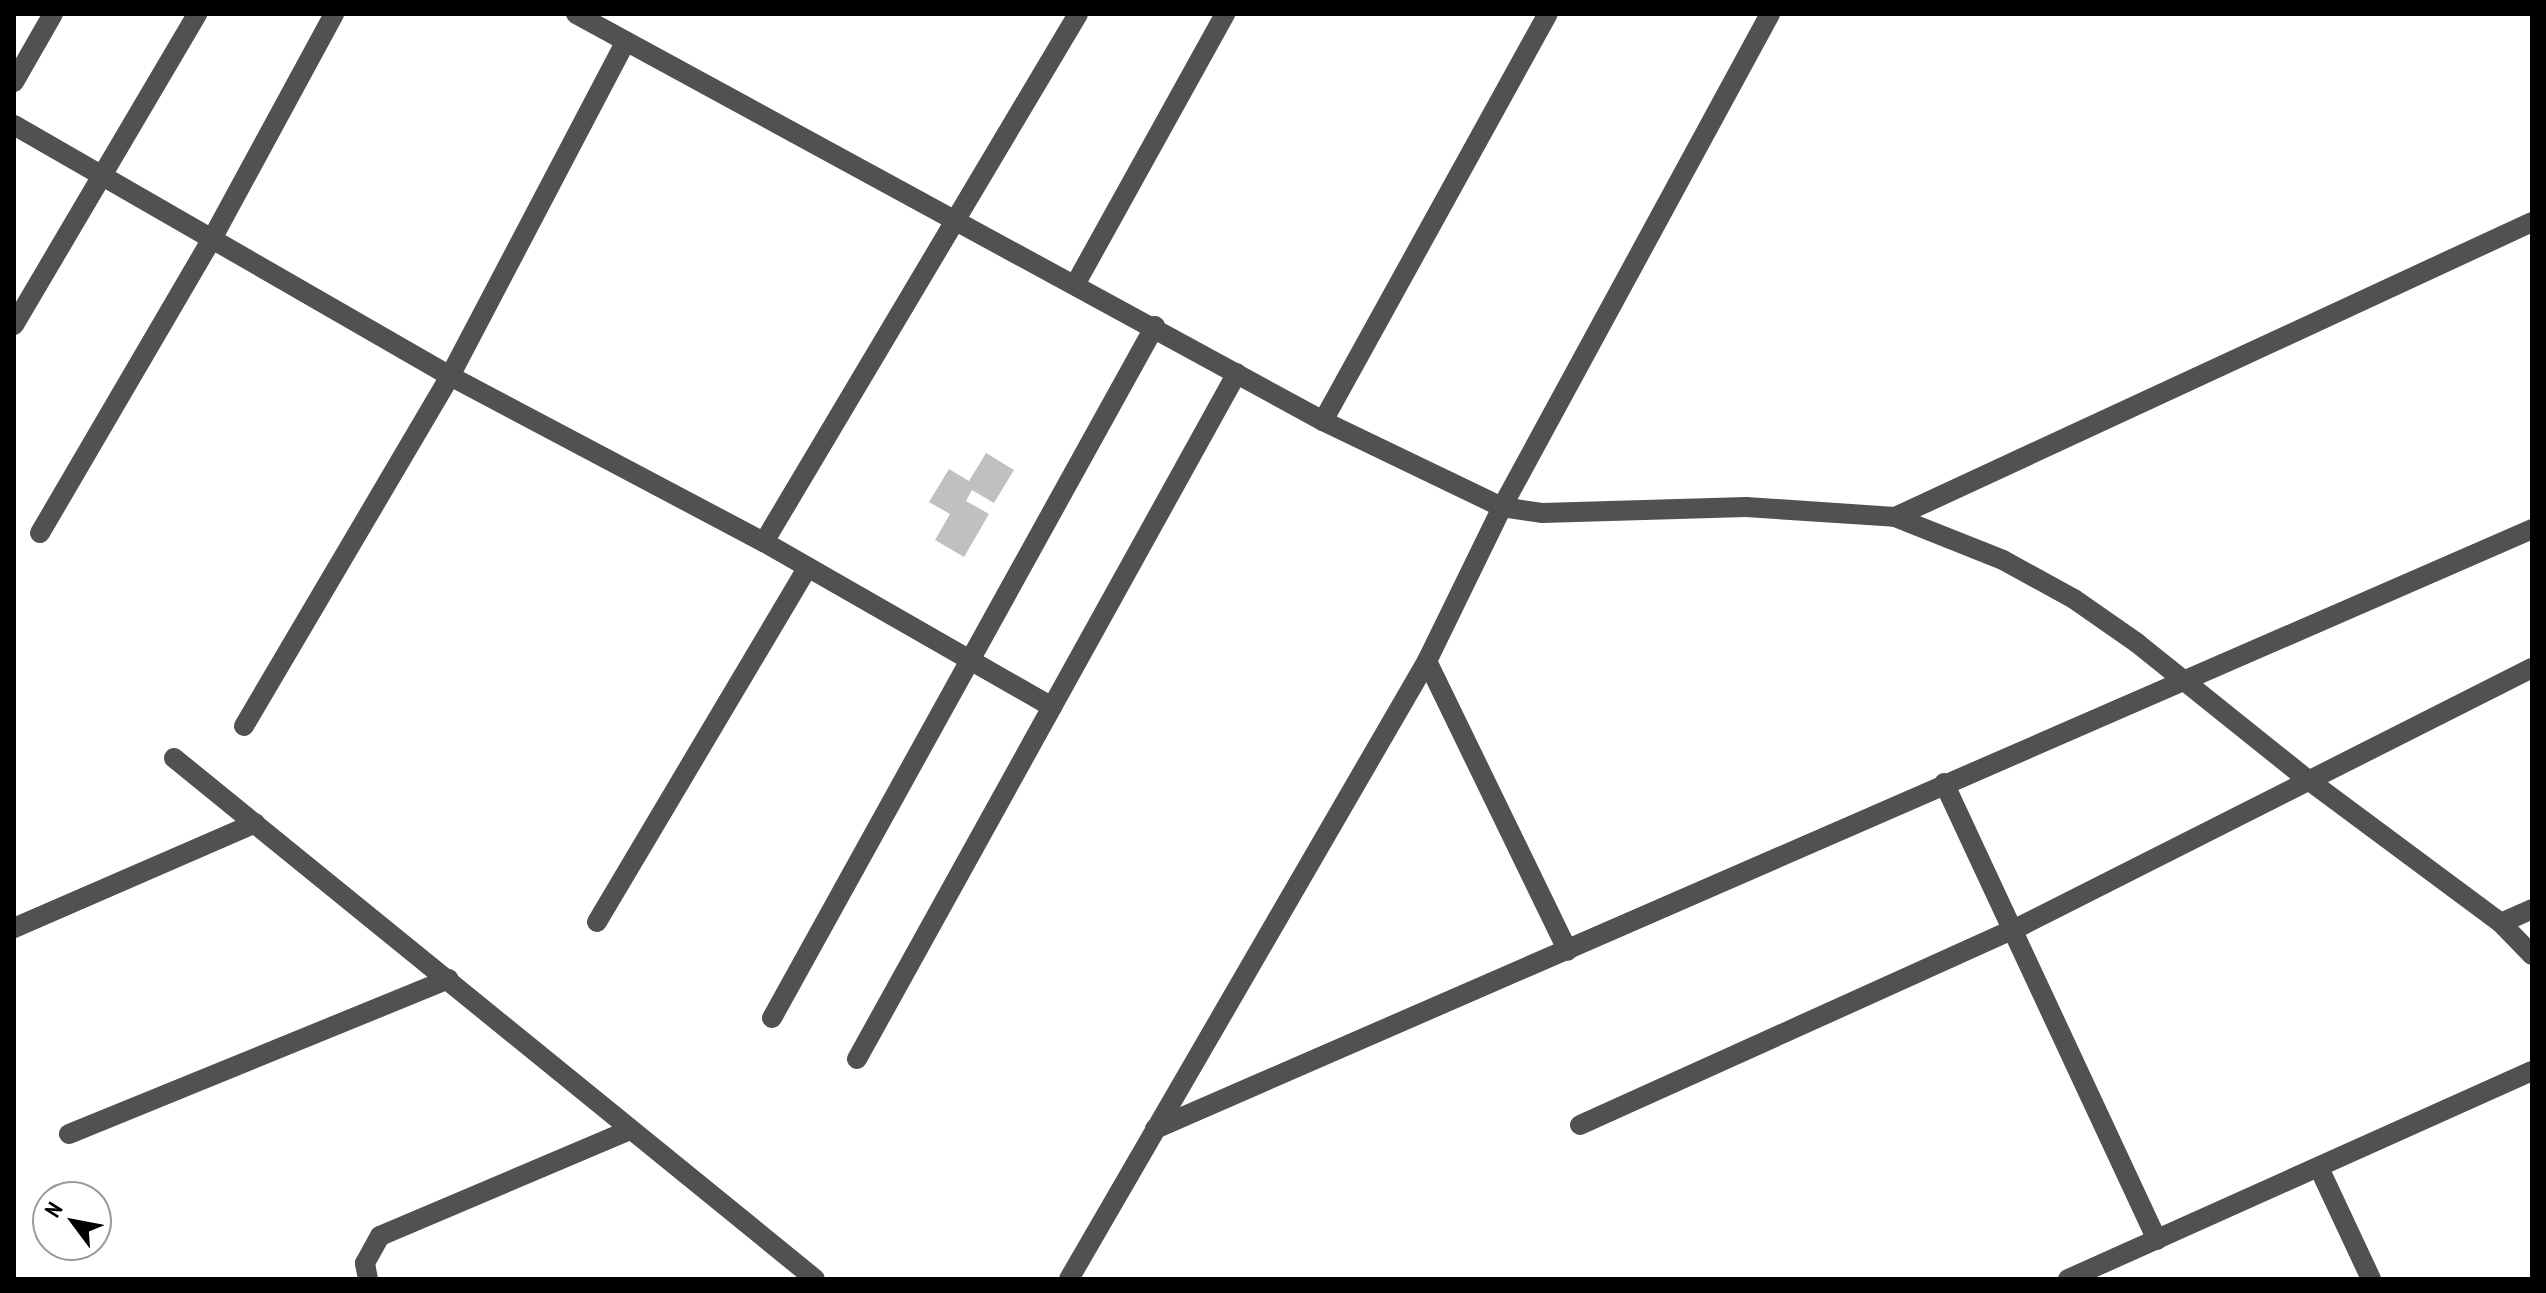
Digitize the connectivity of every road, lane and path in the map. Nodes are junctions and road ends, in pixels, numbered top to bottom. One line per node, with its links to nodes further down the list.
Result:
1 (53, 14): 10 (street)
2 (197, 14): 12 (street)
3 (334, 14): 15 (street)
4 (576, 14): 9 (street)
5 (1078, 14): 13 (street)
6 (1225, 14): 16 (street)
7 (1548, 14): 21 (street)
8 (1770, 14): 22 (street)
9 (626, 41): 13 (street); 20 (street)
10 (14, 82)
11 (14, 125): 12 (street)
12 (103, 174): 15 (street); 17 (street)
13 (958, 221): 16 (street); 26 (street)
14 (2532, 222): 23 (street)
15 (213, 237): 20 (street); 25 (street)
16 (1076, 283): 18 (street)
17 (14, 325)
18 (1155, 326): 19 (street); 29 (street)
19 (1237, 373): 21 (street); 32 (street)
20 (450, 376): 26 (street); 33 (street)
21 (1323, 421): 22 (street)
22 (1502, 507): 23 (street); 28 (street)
23 (1895, 517): 31 (street)
24 (2532, 529): 31 (street)
25 (40, 533)
26 (764, 542): 27 (street)
27 (807, 569): 29 (street); 39 (street)
28 (1427, 661): 43 (street); 50 (street)
29 (970, 663): 32 (street); 46 (street)
30 (2532, 668): 35 (street)
31 (2187, 683): 35 (street); 36 (street)
32 (1052, 707): 47 (street)
33 (244, 726)
34 (174, 758): 37 (street)
35 (2307, 779): 40 (street); 42 (street)
36 (1944, 783): 42 (street); 43 (street)
37 (255, 823): 41 (street); 45 (street)
38 (2532, 909): 40 (street)
39 (597, 922)
40 (2501, 923): 44 (street)
41 (14, 928)
42 (2015, 929): 49 (street); 54 (street)
43 (1568, 951): 50 (street)
44 (2532, 955)
45 (449, 979): 51 (street); 52 (street)
46 (772, 1018)
47 (857, 1059)
48 (2532, 1071): 53 (street)
49 (1580, 1125)
50 (1155, 1129): 57 (street)
51 (630, 1130): 55 (street); 56 (street)
52 (69, 1134)
53 (2320, 1170): 54 (street); 59 (street)
54 (2157, 1240): 58 (street)
55 (368, 1279)
56 (815, 1279)
57 (1069, 1279)
58 (2068, 1279)
59 (2371, 1279)

